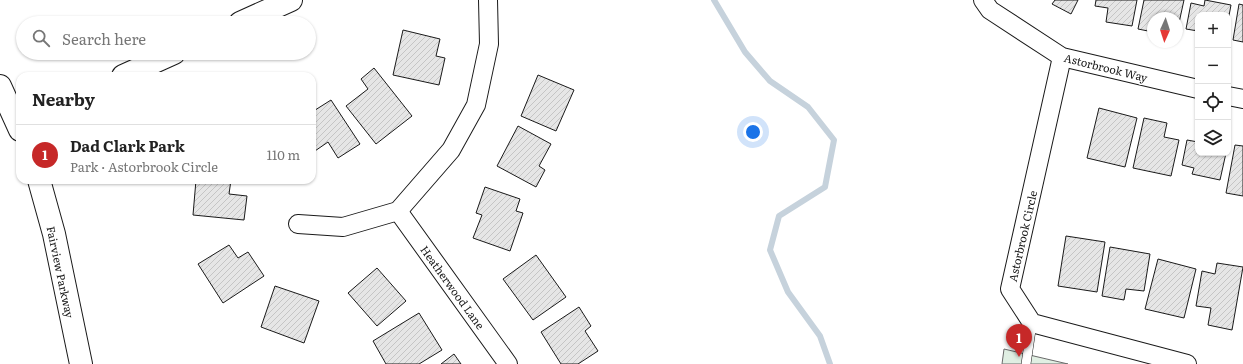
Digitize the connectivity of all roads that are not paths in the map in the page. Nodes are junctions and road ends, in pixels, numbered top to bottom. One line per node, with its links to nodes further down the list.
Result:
1 (291, 0): 4 (main road)
2 (488, 0): 14 (street)
3 (983, 0): 5 (street, Astorbrook Way)
4 (256, 16)
5 (1062, 57): 9 (street, Astorbrook Way); 16 (street, Astorbrook Circle)
6 (158, 60): 7 (main road)
7 (132, 72)
8 (0, 86): 12 (main road)
9 (1195, 88)
10 (1231, 97): 11 (street)
11 (1243, 99)
12 (16, 119)
13 (40, 184): 17 (main road, Fairview Parkway)
14 (398, 211): 15 (street); 18 (street, Heatherwood Lane)
15 (298, 224)
16 (1032, 323): 19 (lane); 20 (street)
17 (81, 364)
18 (508, 364)
19 (1026, 364)
20 (1187, 364)

